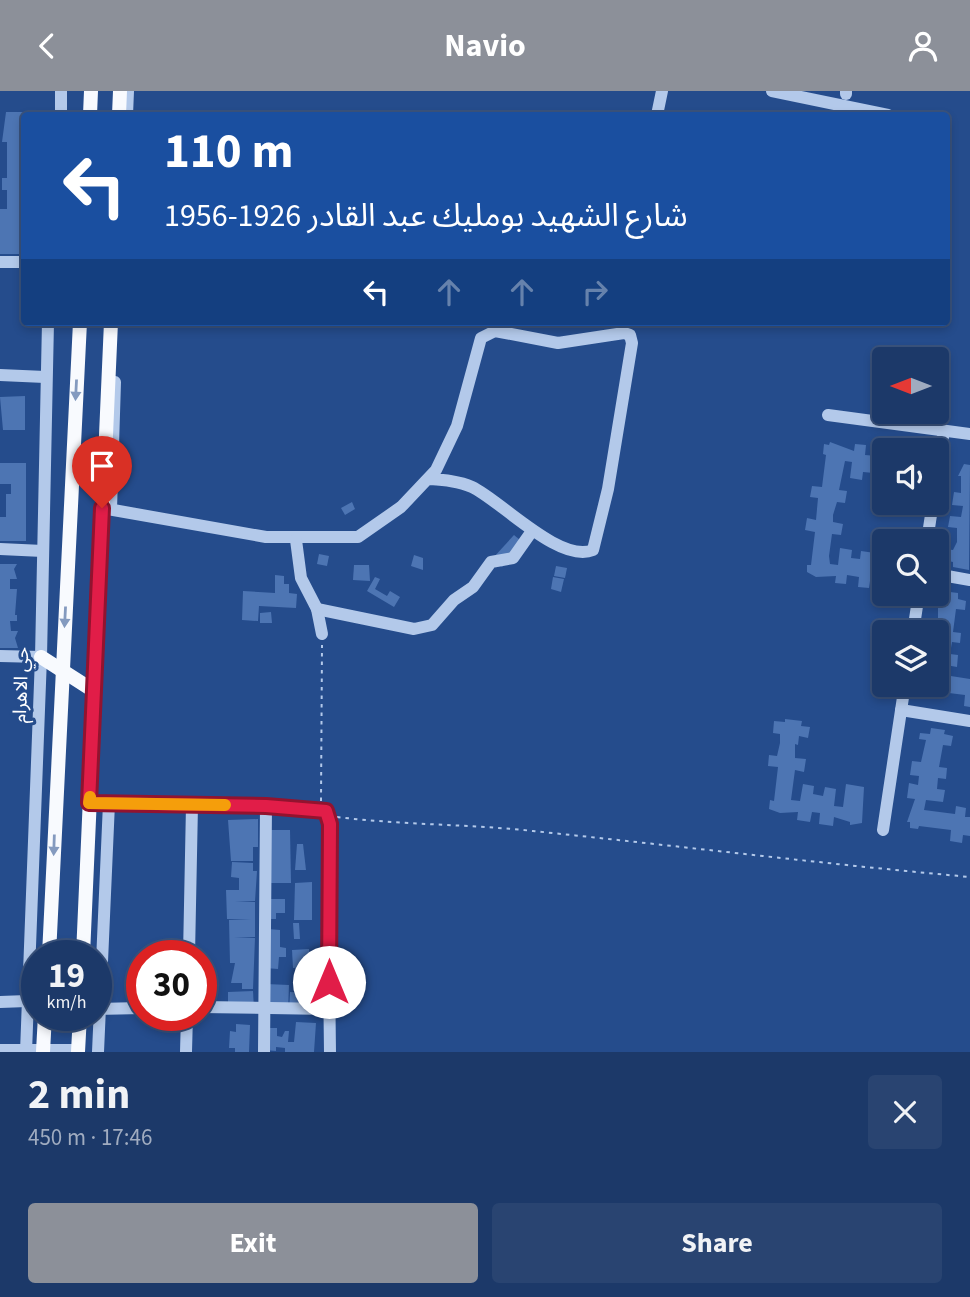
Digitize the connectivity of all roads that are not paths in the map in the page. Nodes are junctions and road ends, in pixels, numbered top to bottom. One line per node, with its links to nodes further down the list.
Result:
1 (61, 91): 8 (street)
2 (91, 91): 9 (main road)
3 (120, 91): 10 (main road)
4 (128, 91): 11 (street)
5 (662, 91): 12 (street)
6 (772, 91): 7 (street)
7 (793, 93): 13 (street)
8 (61, 112)
9 (90, 112)
10 (119, 112)
11 (127, 112)
12 (658, 112)
13 (875, 112)
14 (0, 262): 15 (street)
15 (21, 262)
16 (48, 326): 21 (street, حي الاهرام)
17 (80, 326): 38 (main road, one-way to 38)
18 (111, 326): 27 (main road)
19 (117, 326): 27 (street)
20 (0, 375): 21 (street)
21 (45, 377): 31 (street, حي الاهرام)
22 (828, 415): 23 (street)
23 (944, 431): 24 (street); 25 (street)
24 (970, 434)
25 (943, 438)
26 (429, 479): 28 (street); 28 (street); 29 (street)
27 (107, 509): 29 (street); 39 (main road)
28 (532, 531): 34 (street)
29 (296, 540): 34 (street)
30 (0, 549): 31 (street)
31 (43, 551): 37 (street, حي الاهرام)
32 (949, 577): 33 (street)
33 (970, 580)
34 (317, 609): 35 (street)
35 (322, 634)
36 (0, 656): 37 (street)
37 (41, 657): 38 (main road); 48 (street, حي الاهرام)
38 (62, 671): 39 (main road); 49 (main road, one-way to 49)
39 (94, 691): 43 (main road)
40 (903, 697): 41 (street)
41 (901, 710): 42 (street); 47 (street)
42 (970, 721)
43 (89, 803): 44 (street); 50 (main road)
44 (109, 803): 45 (street); 51 (street)
45 (192, 804): 46 (street); 52 (street)
46 (266, 806): 56 (street); 57 (street)
47 (883, 830)
48 (29, 940)
49 (50, 940)
50 (84, 940)
51 (102, 940)
52 (189, 940)
53 (21, 1001): 54 (street)
54 (0, 1002)
55 (217, 1007): 56 (street)
56 (265, 1007): 57 (street); 69 (street)
57 (329, 1009): 70 (street)
58 (26, 1031): 64 (street, حي الاهرام)
59 (45, 1031): 65 (main road)
60 (79, 1031): 66 (main road)
61 (98, 1031): 67 (street)
62 (187, 1031): 68 (street)
63 (0, 1050): 64 (street)
64 (26, 1051): 65 (street)
65 (43, 1051): 66 (street)
66 (78, 1051)
67 (98, 1052)
68 (186, 1052)
69 (264, 1052)
70 (330, 1052)

